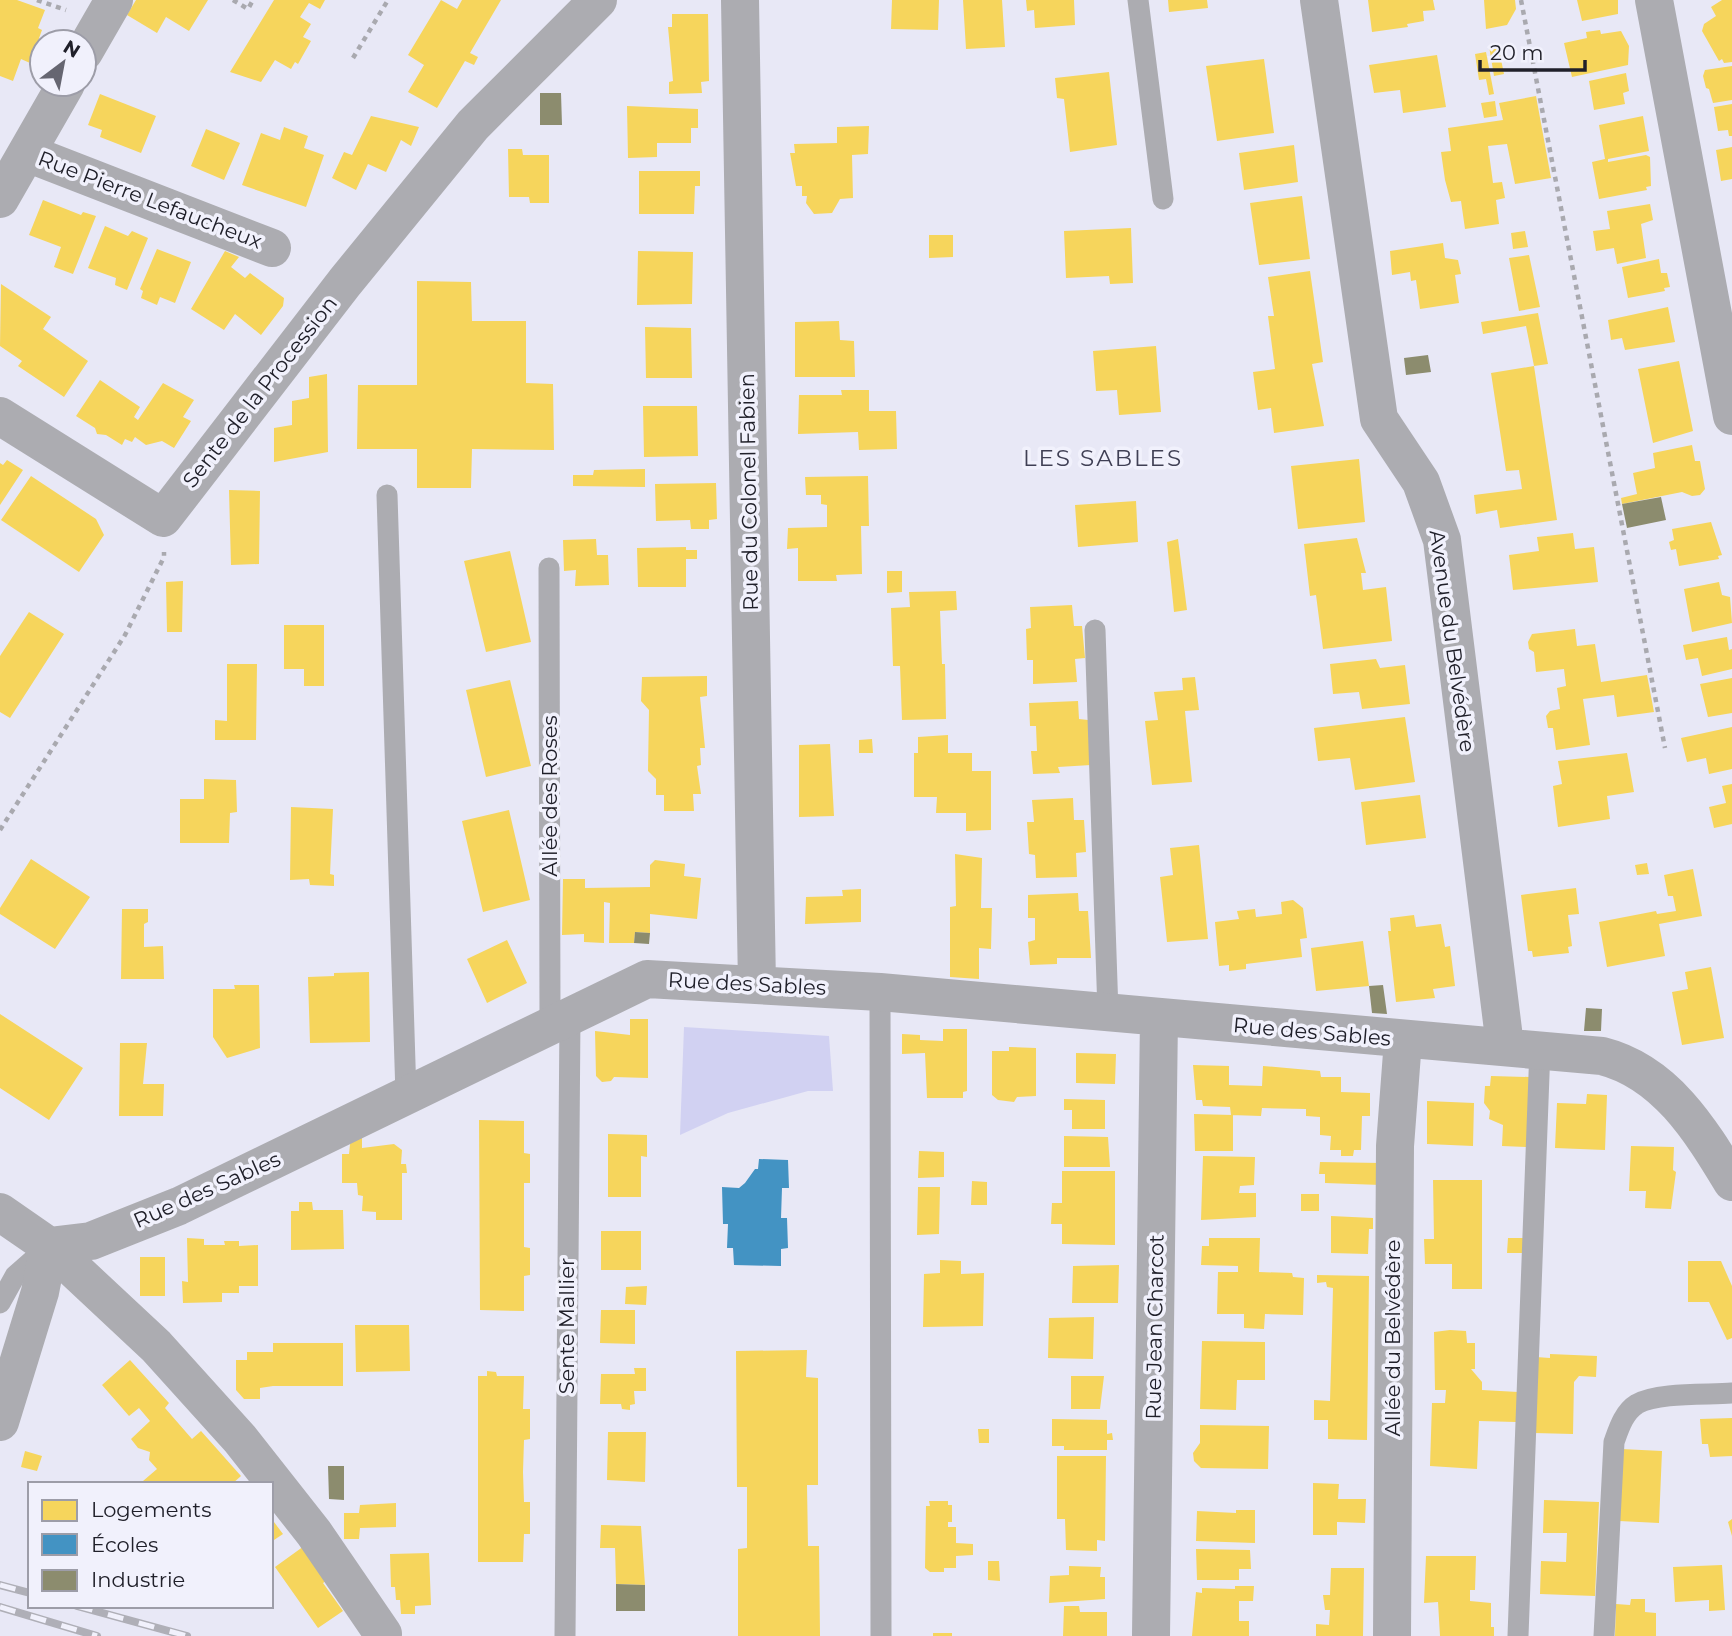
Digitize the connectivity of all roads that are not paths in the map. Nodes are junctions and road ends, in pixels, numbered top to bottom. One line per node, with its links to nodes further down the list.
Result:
1 (114, 0): 7 (street)
2 (598, 0): 13 (street, Sente de la Procession)
3 (740, 0): 18 (street, Rue du Colonel Fabien)
4 (1138, 0): 11 (lane)
5 (1319, 0): 24 (street, Avenue du Belvédère)
6 (1654, 0): 14 (street)
7 (98, 28)
8 (58, 98): 9 (street)
9 (27, 153): 10 (street); 12 (street, Rue Pierre Lefaucheux)
10 (0, 199)
11 (1163, 199)
12 (272, 248)
13 (0, 416)
14 (1732, 416)
15 (387, 495): 25 (lane)
16 (549, 568): 22 (lane, Allée des Roses)
17 (1095, 630): 20 (lane)
18 (757, 985): 19 (street, Rue des Sables); 22 (street, Rue des Sables)
19 (880, 992): 20 (street, Rue des Sables); 34 (lane)
20 (1108, 1012): 21 (street, Rue des Sables)
21 (1159, 1017): 23 (street, Rue des Sables); 35 (street, Rue Jean Charcot)
22 (560, 1020): 25 (street, Rue des Sables); 33 (lane, Sente Mallier)
23 (1403, 1040): 24 (street, Rue des Sables); 36 (street, Allée du Belvédère)
24 (1523, 1047): 26 (street, Rue des Sables); 37 (lane)
25 (406, 1095): 28 (street, Rue des Sables)
26 (1732, 1182)
27 (0, 1212): 28 (street)
28 (49, 1247): 29 (lane); 31 (street); 32 (street)
29 (0, 1303)
30 (1732, 1393): 38 (lane)
31 (0, 1422)
32 (383, 1634)
33 (565, 1636)
34 (881, 1636)
35 (1151, 1636)
36 (1392, 1636)
37 (1518, 1636)
38 (1604, 1636)

